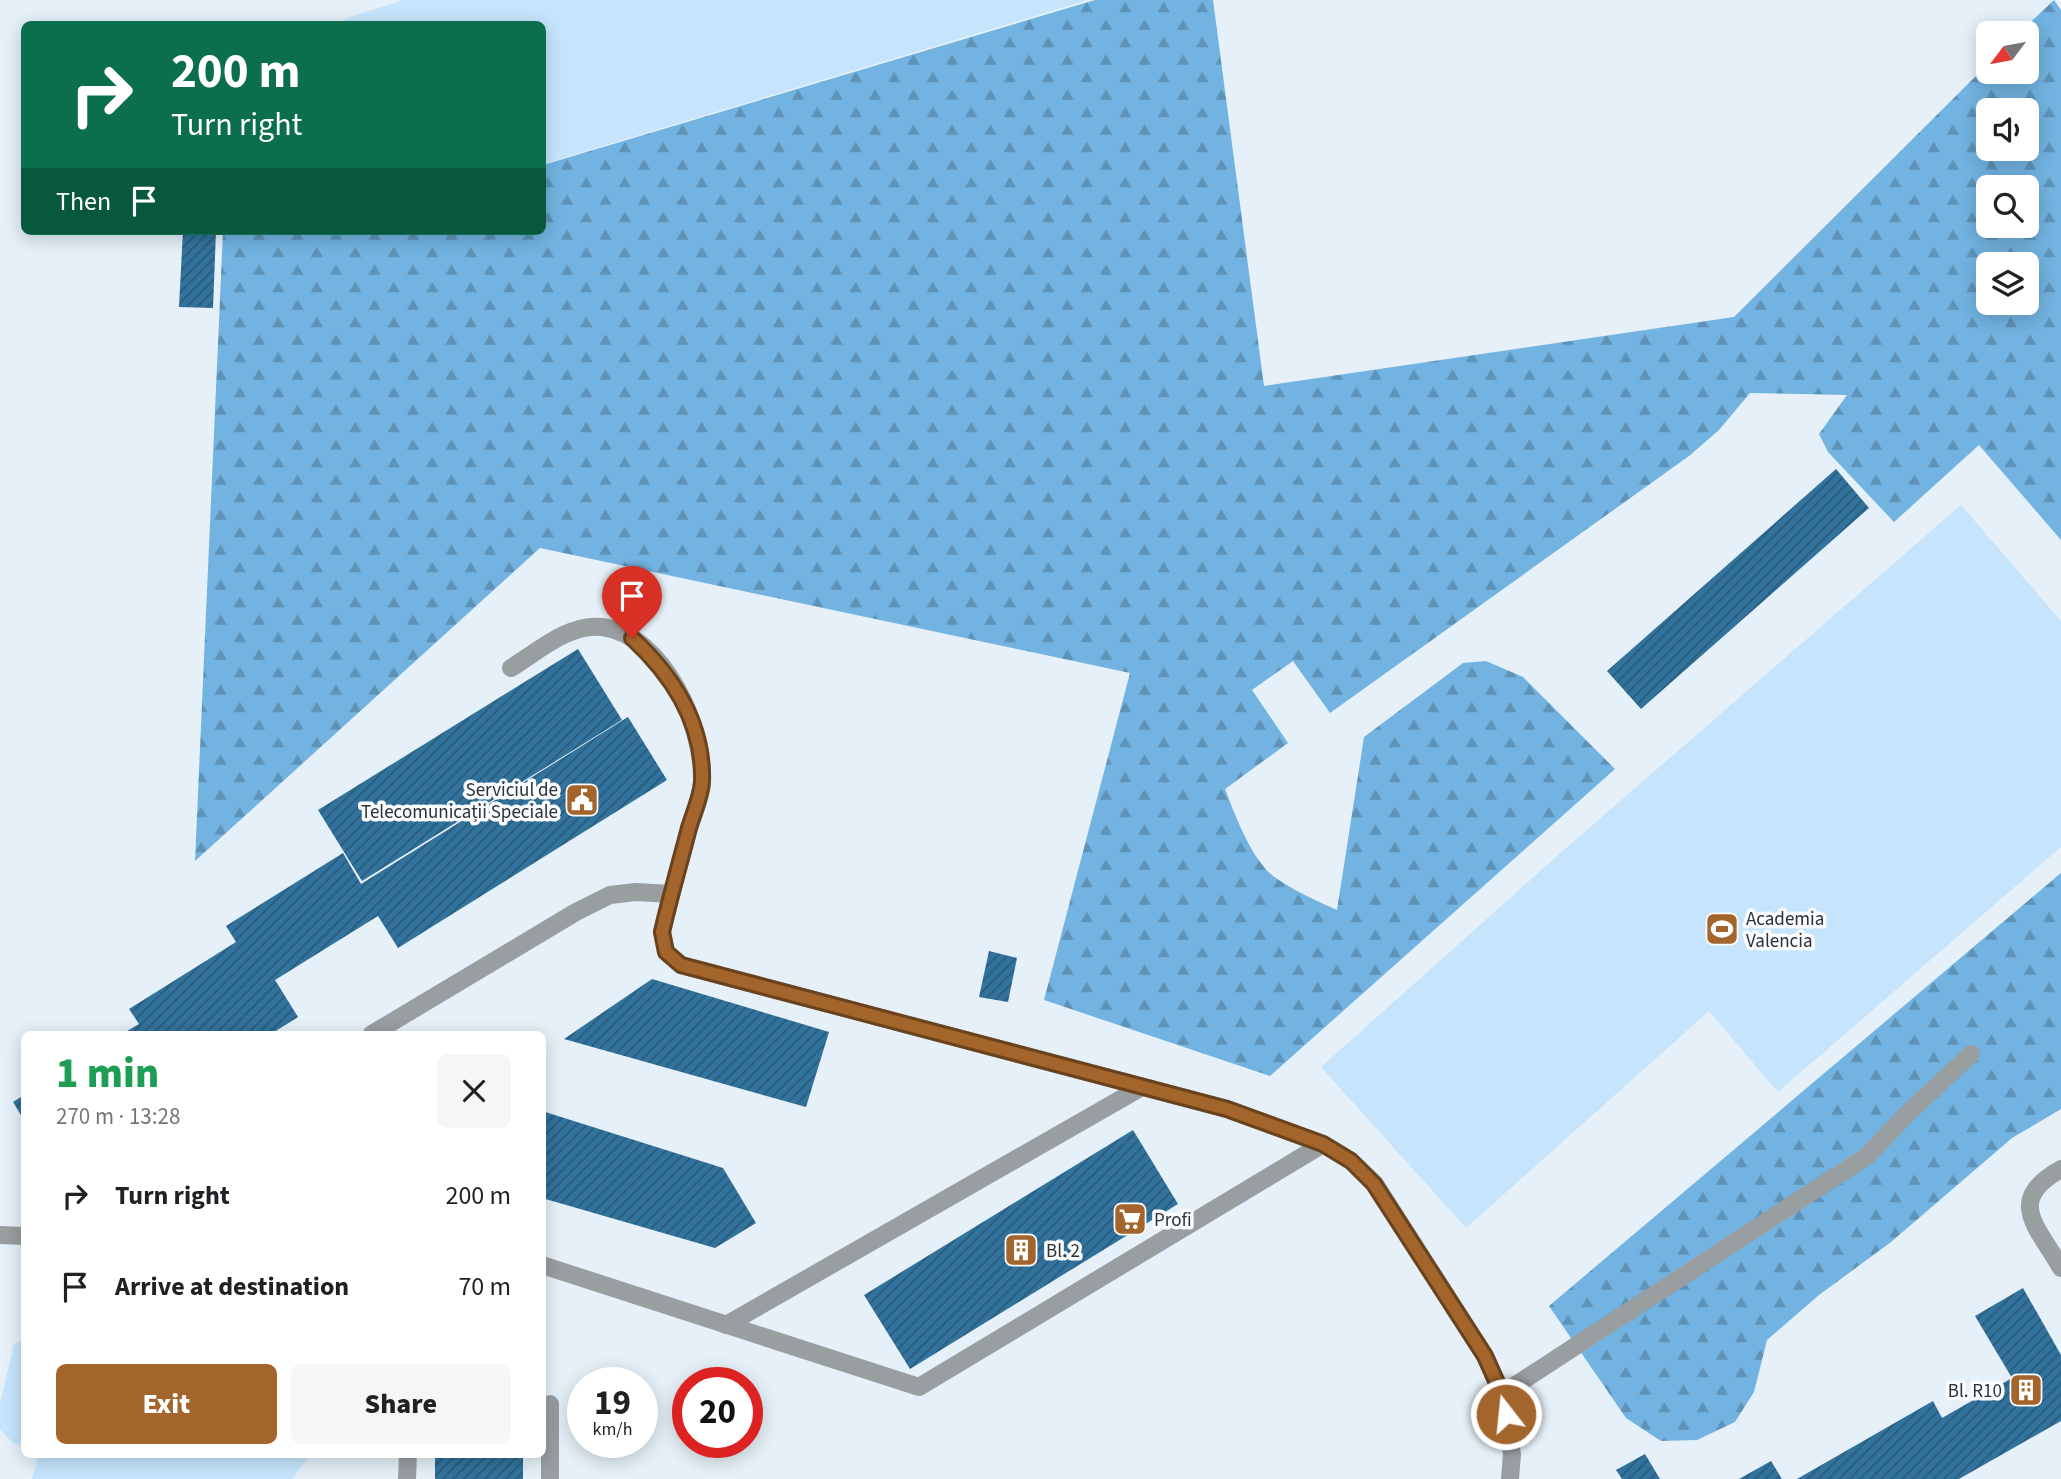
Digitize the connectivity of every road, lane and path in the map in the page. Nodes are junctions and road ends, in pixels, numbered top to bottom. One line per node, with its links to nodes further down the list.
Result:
1 (511, 668): 2 (street)
2 (671, 894): 3 (street); 5 (street)
3 (377, 1031)
4 (1971, 1054): 13 (street)
5 (1142, 1087): 6 (street); 12 (street)
6 (1323, 1144): 12 (street); 13 (street)
7 (2061, 1169): 11 (street)
8 (0, 1235): 9 (street)
9 (21, 1236)
10 (546, 1266): 12 (street)
11 (2061, 1268)
12 (726, 1325)
13 (1502, 1394): 18 (street)
14 (550, 1404): 17 (street)
15 (408, 1458): 16 (street)
16 (408, 1479)
17 (550, 1479)
18 (1510, 1479)

